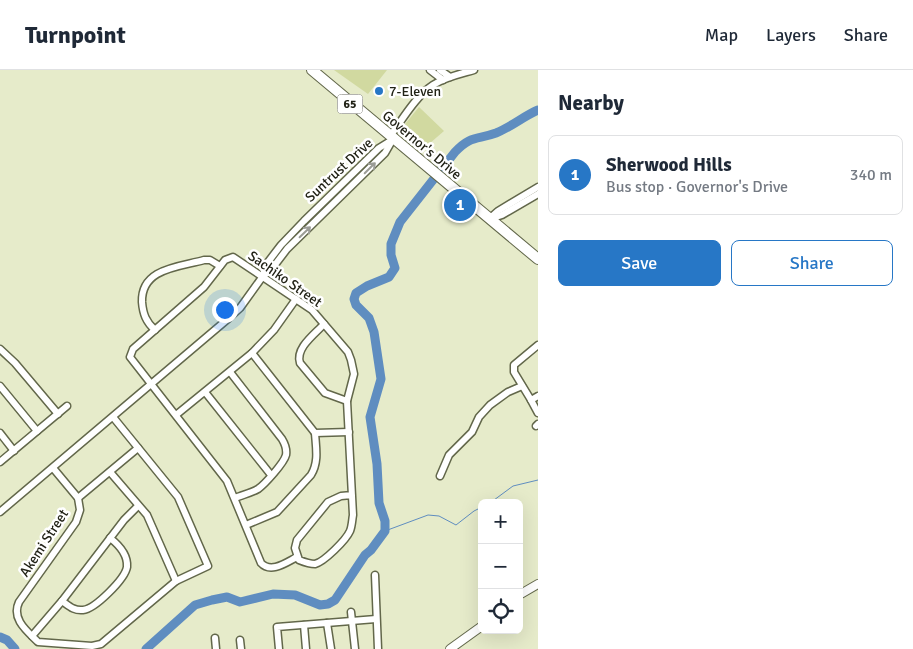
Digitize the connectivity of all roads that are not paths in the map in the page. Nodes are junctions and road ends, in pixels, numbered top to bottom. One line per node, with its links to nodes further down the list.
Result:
1 (312, 70): 6 (main road, Governor's Drive / 65)
2 (430, 70): 5 (street)
3 (440, 70): 5 (street)
4 (474, 70): 5 (street, Suntrust Drive)
5 (446, 78): 6 (street, Suntrust Drive)
6 (391, 138): 9 (main road, Governor's Drive / 65); 12 (street, Suntrust Drive)
7 (538, 187): 9 (street)
8 (538, 194): 9 (street)
9 (489, 219): 10 (main road, Governor's Drive / 65)
10 (538, 260)
11 (220, 266): 12 (street, Sachiko Street); 15 (street); 15 (street)
12 (263, 276): 13 (street, Sachiko Street); 20 (street, Suntrust Drive)
13 (296, 299): 14 (street, Sachiko Street); 18 (street)
14 (324, 324): 26 (street, Sachiko Street); 26 (street)
15 (155, 330): 20 (street)
16 (538, 345): 22 (street)
17 (0, 349): 29 (street)
18 (252, 353): 19 (street); 35 (street)
19 (230, 372): 23 (street); 41 (street)
20 (152, 384): 30 (street); 31 (street, Suntrust Drive)
21 (0, 386): 32 (street)
22 (522, 386): 25 (street); 42 (street)
23 (205, 392): 30 (street); 41 (street)
24 (538, 396): 25 (street)
25 (531, 400): 28 (street)
26 (348, 401): 33 (street, Sachiko Street)
27 (68, 406): 29 (street)
28 (538, 413)
29 (58, 414): 32 (street)
30 (176, 415): 45 (street)
31 (113, 417): 36 (street); 39 (street, Suntrust Drive)
32 (37, 431): 37 (street)
33 (349, 432): 35 (street); 43 (street, Sachiko Street)
34 (0, 433): 37 (street)
35 (315, 434): 48 (street)
36 (138, 448): 40 (street); 52 (street, Akemi Street)
37 (14, 451): 38 (street)
38 (0, 462)
39 (53, 468): 44 (street, Akemi Street); 47 (street, Suntrust Drive)
40 (110, 472): 44 (street); 46 (street)
41 (271, 475): 45 (street)
42 (440, 476)
43 (352, 495): 50 (street); 50 (street, Sachiko Street)
44 (78, 498): 62 (street, Akemi Street)
45 (235, 498): 48 (street)
46 (138, 506): 49 (street); 52 (street)
47 (0, 512)
48 (246, 525): 50 (street)
49 (110, 538): 55 (street); 55 (street)
50 (297, 557)
51 (375, 575): 57 (street)
52 (176, 581): 62 (street, Akemi Street)
53 (538, 584): 54 (street)
54 (523, 593)
55 (62, 601): 62 (street)
56 (350, 612): 58 (street)
57 (376, 619): 58 (street); 71 (street)
58 (351, 622): 59 (street); 70 (street)
59 (328, 623): 60 (street); 69 (street)
60 (304, 625): 67 (street); 68 (street)
61 (478, 629): 72 (street)
62 (32, 636)
63 (215, 638): 65 (street)
64 (240, 640): 66 (street)
65 (216, 649)
66 (241, 649)
67 (279, 649)
68 (306, 649)
69 (331, 649)
70 (355, 649)
71 (378, 649)
72 (450, 649)

